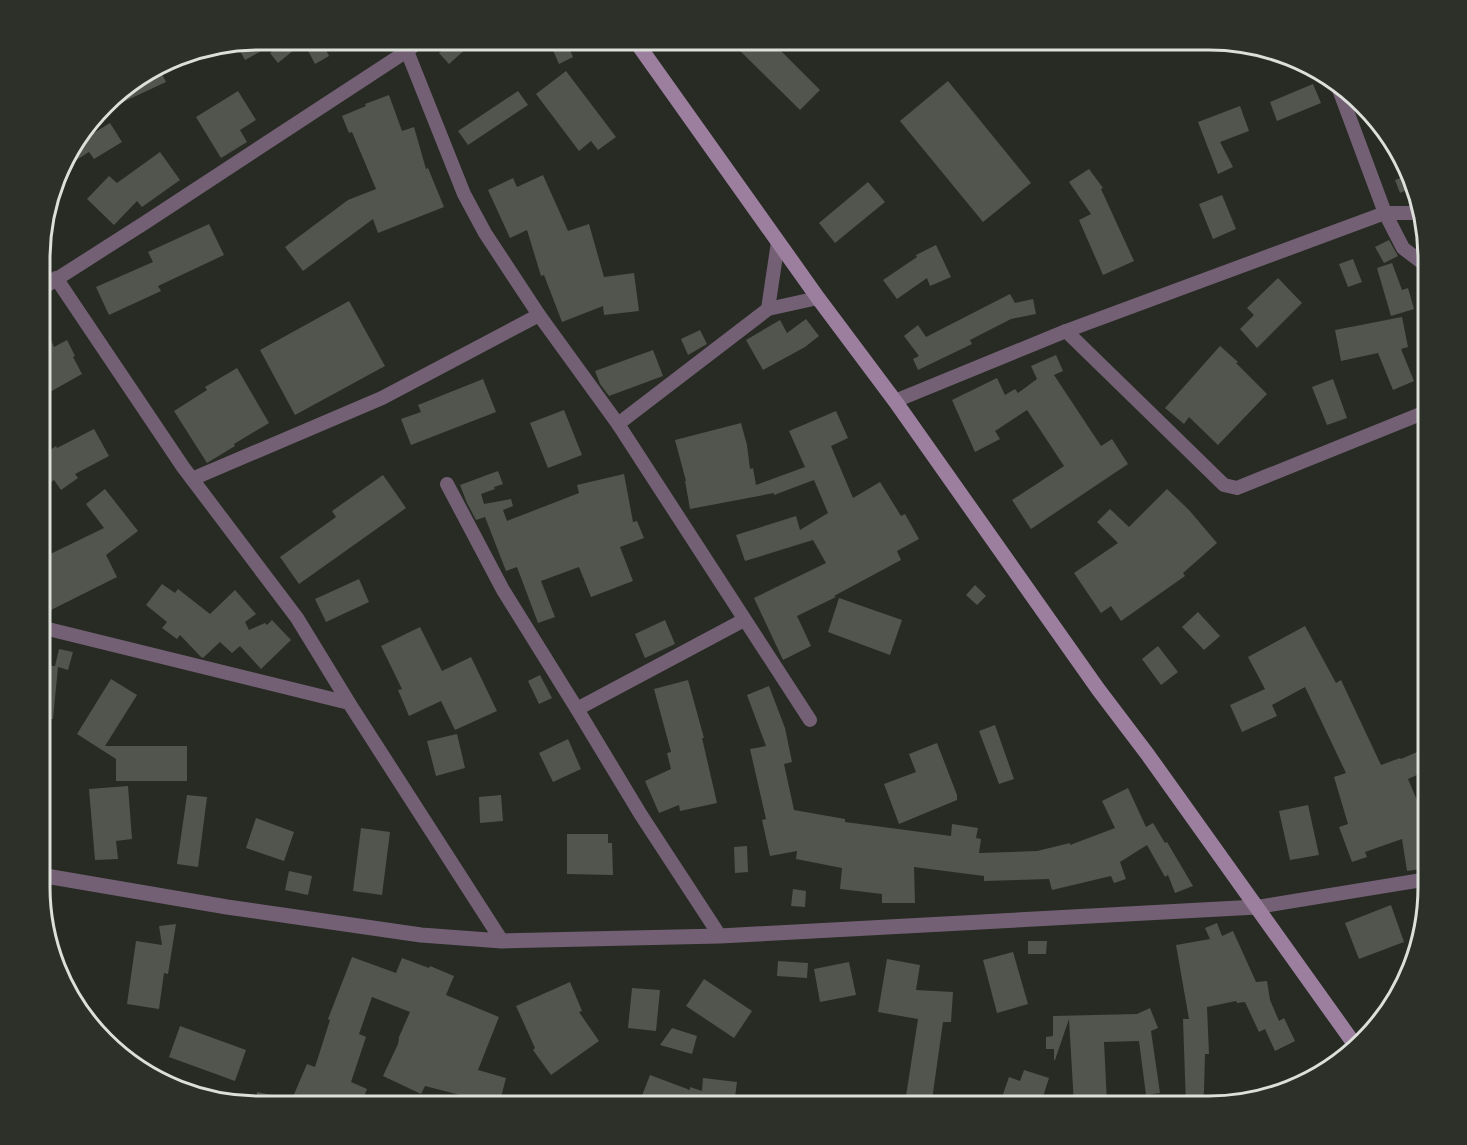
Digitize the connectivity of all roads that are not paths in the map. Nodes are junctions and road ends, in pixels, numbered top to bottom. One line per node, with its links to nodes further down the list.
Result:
1 (642, 50): 6 (main road)
2 (407, 51): 8 (street); 12 (street)
3 (1342, 98): 4 (street)
4 (1384, 213): 5 (street); 7 (street); 13 (street)
5 (1412, 213)
6 (778, 242): 10 (main road); 11 (street)
7 (1418, 259)
8 (56, 278): 9 (street); 17 (street)
9 (50, 282)
10 (818, 298): 11 (street); 14 (main road)
11 (768, 309): 16 (street)
12 (538, 315): 16 (street); 17 (street)
13 (1066, 331): 14 (street); 15 (street)
14 (895, 401): 26 (main road)
15 (1418, 415)
16 (618, 424): 19 (street)
17 (192, 479): 21 (street)
18 (447, 484): 22 (street)
19 (744, 620): 22 (street); 23 (street)
20 (50, 629): 21 (street)
21 (349, 703): 28 (street)
22 (578, 709): 27 (street)
23 (810, 720)
24 (50, 877): 28 (street)
25 (1417, 881): 26 (street)
26 (1257, 907): 27 (street); 29 (main road)
27 (720, 936): 28 (street)
28 (502, 941)
29 (1351, 1039)

